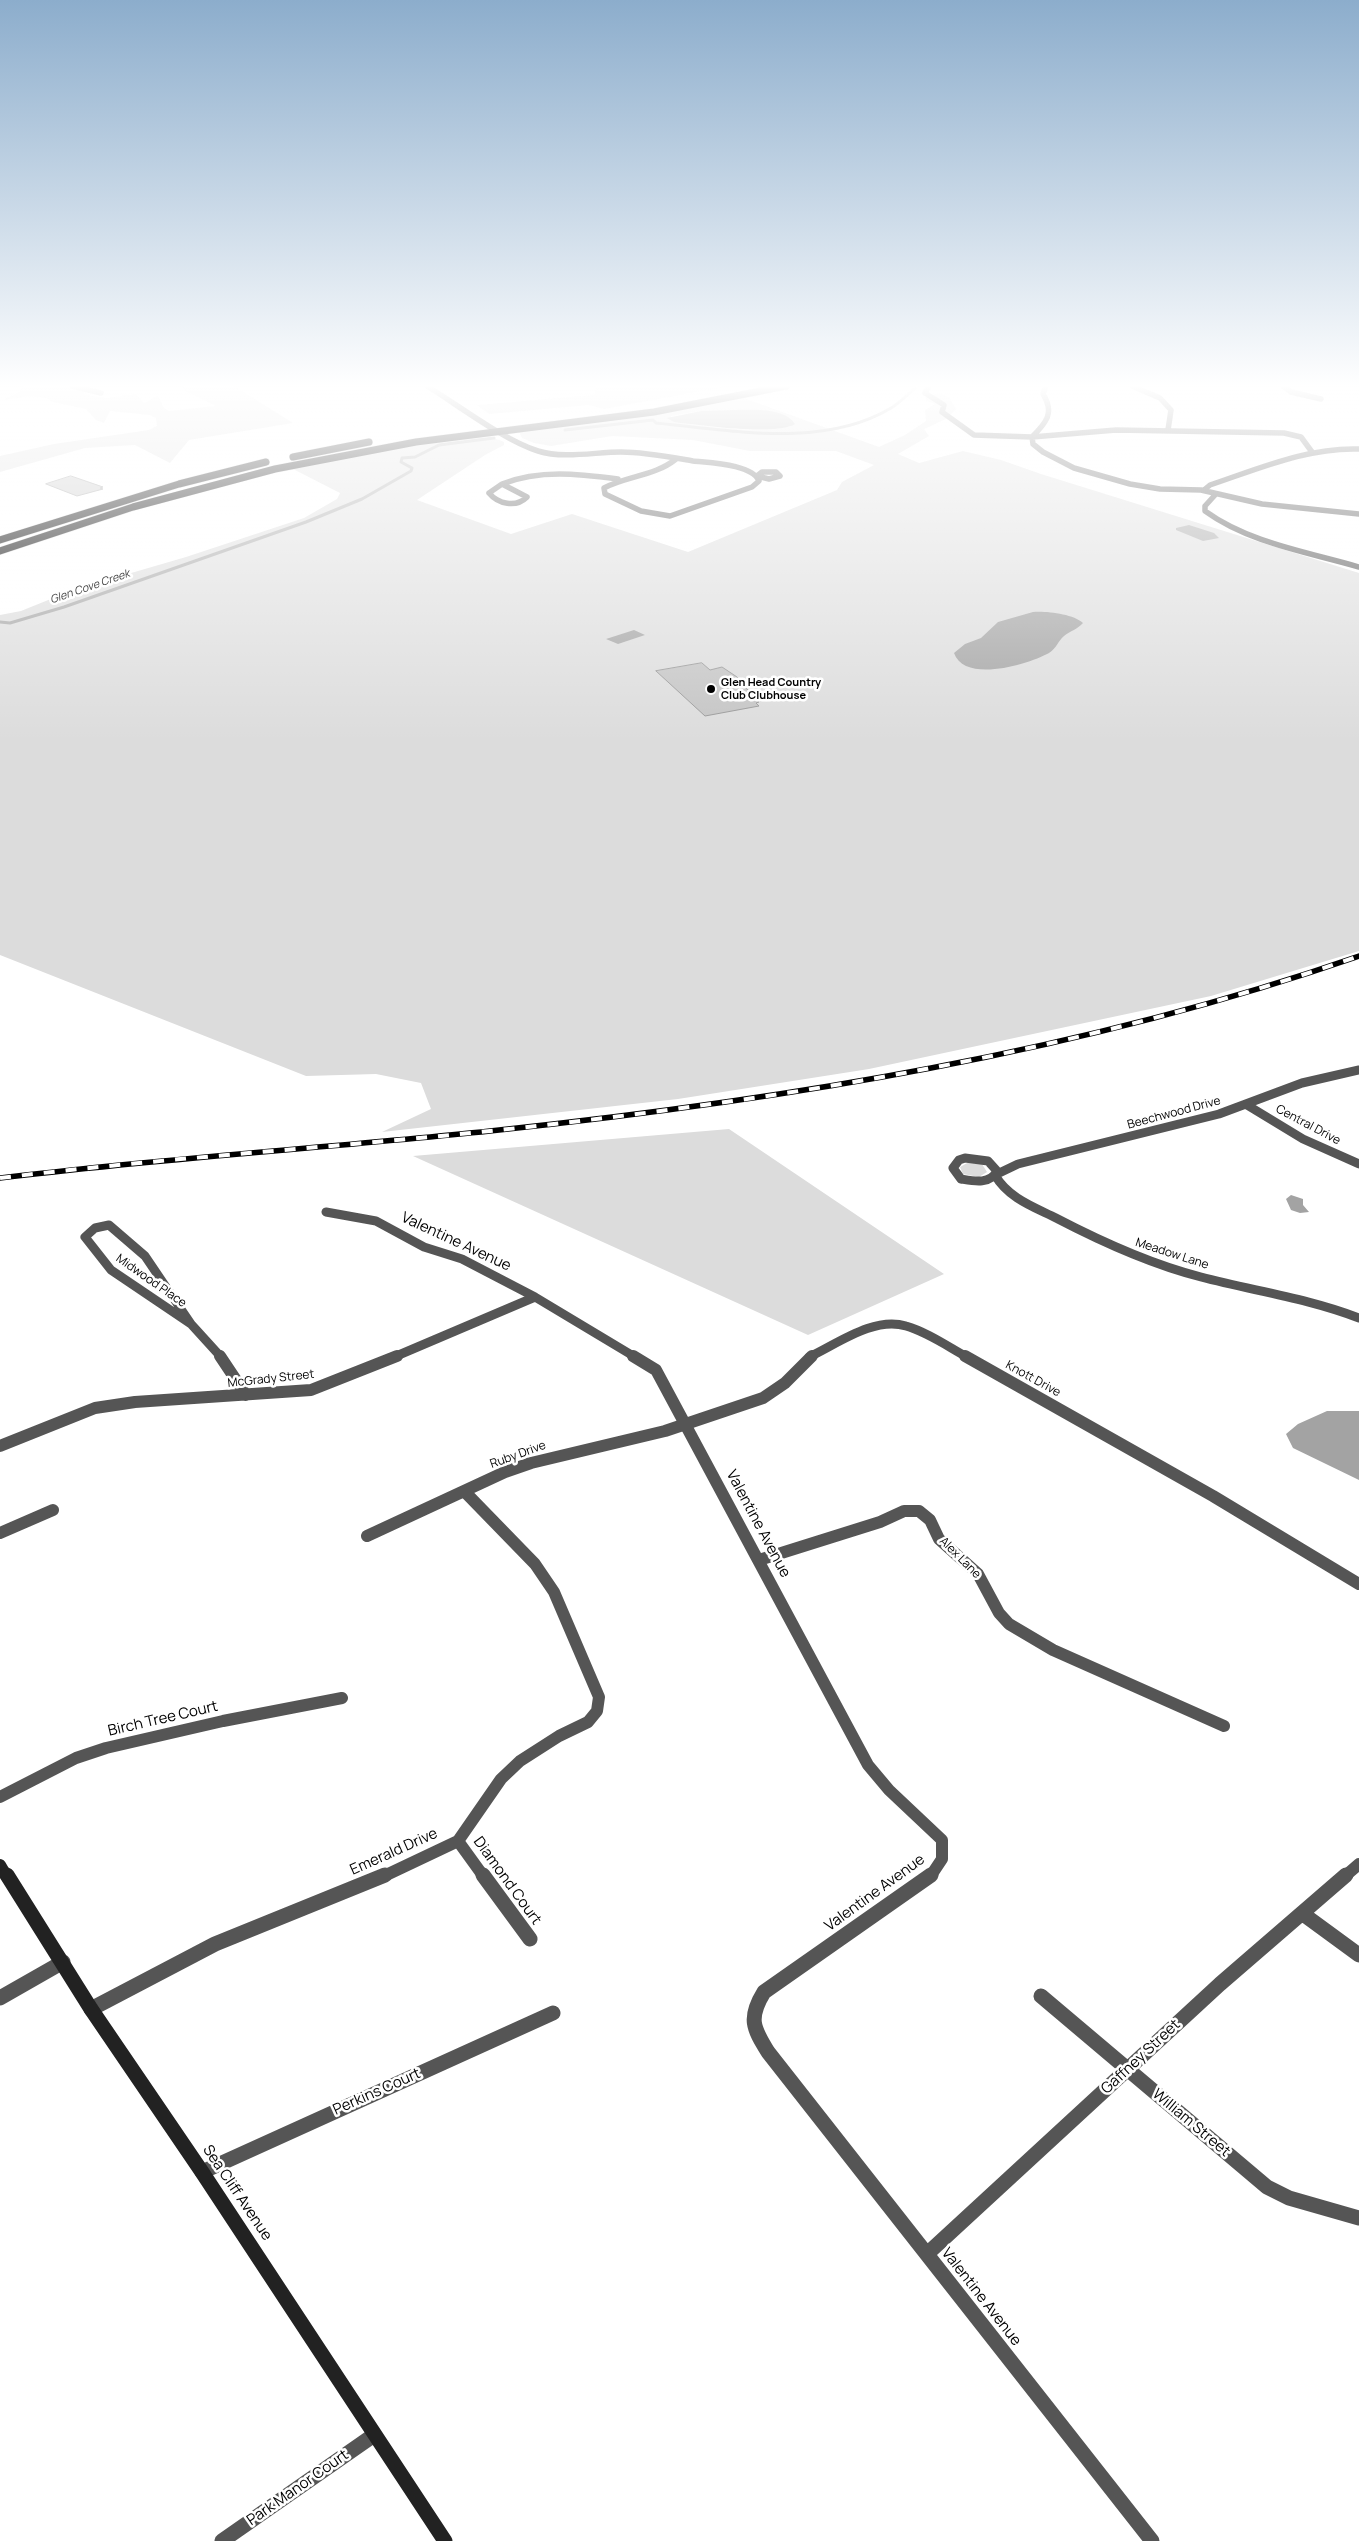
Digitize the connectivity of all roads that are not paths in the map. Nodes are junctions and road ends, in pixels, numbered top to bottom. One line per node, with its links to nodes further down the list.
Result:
1 (113, 505): 8 (main road)
2 (143, 505): 9 (main road)
3 (627, 505): 4 (street)
4 (702, 505)
5 (1206, 505): 12 (street)
6 (1270, 505): 7 (street)
7 (1359, 514)
8 (75, 516): 9 (main road); 10 (main road)
9 (90, 521): 11 (main road)
10 (0, 540)
11 (0, 551)
12 (1359, 567)
13 (1359, 1070): 14 (street, Beechwood Drive)
14 (1247, 1105): 15 (street, Central Drive); 16 (street, Beechwood Drive)
15 (1359, 1164)
16 (996, 1175): 19 (street, Meadow Lane)
17 (326, 1212): 18 (street, Valentine Avenue)
18 (535, 1297): 21 (street, McGrady Street); 22 (street, Valentine Avenue)
19 (1359, 1318)
20 (191, 1324): 20 (street, Midwood Place); 21 (street, Midwood Place)
21 (246, 1395): 23 (street, McGrady Street)
22 (686, 1422): 24 (street, Ruby Drive); 28 (street, Valentine Avenue); 29 (street, Knott Drive)
23 (0, 1446)
24 (465, 1492): 27 (street, Ruby Drive); 33 (street, Emerald Drive)
25 (53, 1510): 26 (street)
26 (0, 1533)
27 (367, 1536)
28 (759, 1560): 31 (street, Alex Lane); 47 (street, Valentine Avenue)
29 (1359, 1584)
30 (342, 1698): 32 (street, Birch Tree Court)
31 (1224, 1726)
32 (0, 1797)
33 (458, 1841): 37 (street, Diamond Court); 42 (street, Emerald Drive)
34 (1359, 1864): 36 (street, Gaffney Street)
35 (0, 1865): 39 (street, Sea Cliff Avenue)
36 (1303, 1914): 38 (street); 44 (street, Gaffney Street)
37 (530, 1939)
38 (1359, 1955)
39 (63, 1962): 41 (street); 42 (street, Sea Cliff Avenue)
40 (1041, 1996): 44 (street, William Street)
41 (0, 1998)
42 (91, 2010): 45 (street, Sea Cliff Avenue)
43 (552, 2013): 45 (street, Perkins Court)
44 (1128, 2069): 46 (street, William Street); 47 (street, Gaffney Street)
45 (202, 2172): 48 (street, Sea Cliff Avenue)
46 (1359, 2218)
47 (927, 2254): 51 (street, Valentine Avenue)
48 (374, 2435): 49 (street, Park Manor Court); 50 (street, Sea Cliff Avenue)
49 (222, 2541)
50 (445, 2541)
51 (1152, 2541)

